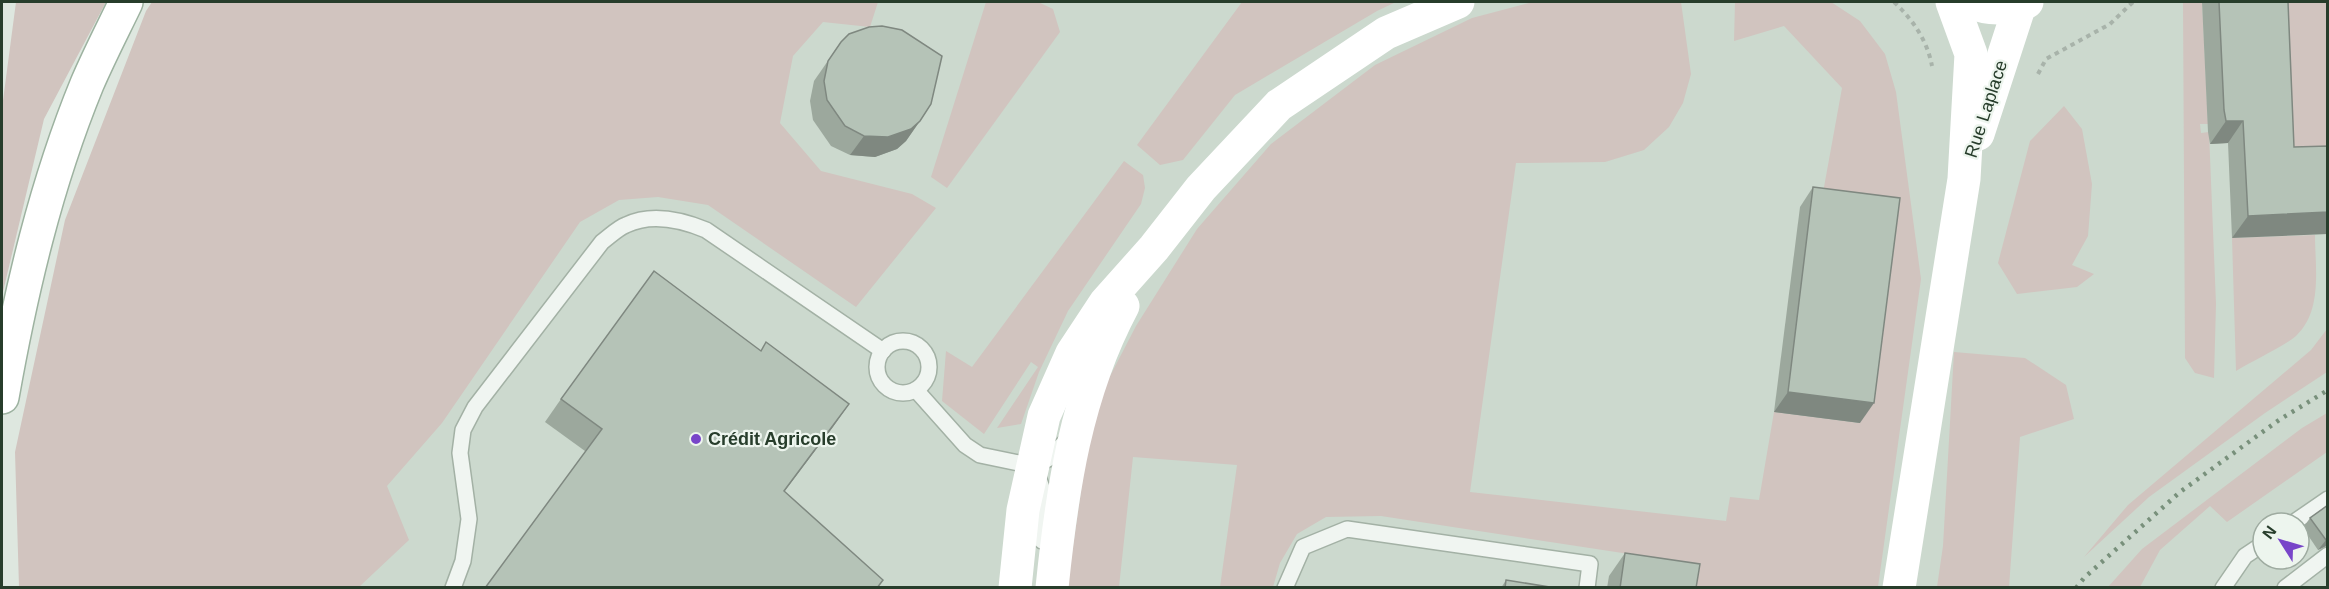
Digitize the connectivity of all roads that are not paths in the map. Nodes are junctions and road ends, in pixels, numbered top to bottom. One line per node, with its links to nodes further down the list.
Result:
1 (126, 2): 10 (main road)
2 (1458, 2): 7 (main road)
3 (1952, 2): 6 (main road, Rue Laplace)
4 (1969, 2): 5 (main road, Rue Laplace)
5 (2023, 3): 6 (main road, Rue Laplace)
6 (1964, 179): 23 (main road)
7 (1154, 248): 11 (main road); 12 (main road)
8 (883, 351): 9 (lane); 9 (lane); 18 (lane)
9 (916, 390): 12 (lane)
10 (2, 397)
11 (1077, 427): 12 (lane); 20 (main road)
12 (1033, 466): 17 (lane); 19 (main road)
13 (2328, 499): 14 (lane)
14 (2310, 511)
15 (2251, 552): 24 (lane)
16 (2328, 555): 25 (lane)
17 (1040, 557)
18 (453, 588)
19 (1015, 588)
20 (1052, 588)
21 (1285, 588): 22 (lane)
22 (1587, 588)
23 (1899, 588)
24 (2223, 588)
25 (2285, 588)

